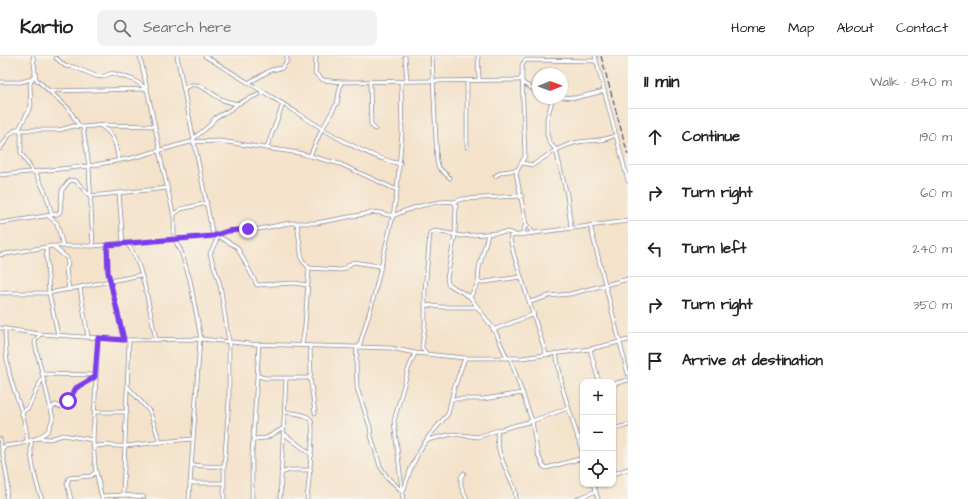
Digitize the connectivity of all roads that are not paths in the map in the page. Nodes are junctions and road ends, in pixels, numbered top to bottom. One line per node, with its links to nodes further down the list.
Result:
1 (33, 56): 15 (street)
2 (140, 56): 29 (street)
3 (177, 56): 30 (street)
4 (205, 56): 25 (street)
5 (287, 56): 25 (street)
6 (316, 56): 23 (street)
7 (405, 56): 21 (street)
8 (432, 56): 18 (street)
9 (478, 56): 20 (street)
10 (524, 56): 13 (street)
11 (594, 56): 14 (street)
12 (56, 58): 29 (street)
13 (524, 61): 14 (street); 16 (street)
14 (596, 61): 32 (street)
15 (35, 73): 17 (street); 31 (street)
16 (522, 77): 20 (street); 27 (street)
17 (32, 79): 22 (street); 44 (street)
18 (434, 80): 19 (street); 21 (street); 62 (street)
19 (467, 80): 20 (street); 48 (street)
20 (479, 80)
21 (407, 81): 24 (street)
22 (0, 82)
23 (341, 82): 26 (street); 42 (street)
24 (401, 82): 26 (street); 56 (street)
25 (248, 83): 33 (street)
26 (370, 83): 43 (street)
27 (523, 84): 28 (street); 55 (street)
28 (532, 88)
29 (147, 89): 31 (street); 40 (street)
30 (184, 89): 35 (street); 47 (street)
31 (48, 91): 39 (street)
32 (604, 91): 34 (street); 46 (street)
33 (264, 92): 35 (street); 36 (street)
34 (568, 97)
35 (237, 104): 47 (street)
36 (283, 104): 42 (street); 49 (street)
37 (551, 104): 51 (street)
38 (100, 125): 40 (street); 41 (street); 54 (street)
39 (79, 126): 41 (street); 45 (street)
40 (155, 126): 52 (street)
41 (83, 127): 57 (street)
42 (324, 128): 53 (street); 56 (street)
43 (375, 129)
44 (15, 130): 45 (street); 50 (street)
45 (21, 131): 59 (street)
46 (616, 134): 51 (street); 63 (street)
47 (194, 140): 49 (street); 52 (street); 70 (street)
48 (467, 147)
49 (267, 148): 53 (street)
50 (0, 149)
51 (556, 150): 55 (street); 79 (street)
52 (159, 151): 54 (street); 64 (street)
53 (310, 156): 65 (street)
54 (119, 161): 57 (street)
55 (522, 163): 58 (street)
56 (400, 164): 65 (street)
57 (89, 166): 59 (street); 67 (street)
58 (517, 170): 61 (street); 68 (street)
59 (34, 172): 60 (street); 72 (street)
60 (0, 176)
61 (495, 176)
62 (450, 178)
63 (628, 181)
64 (167, 188): 66 (street); 71 (street)
65 (397, 190): 73 (street)
66 (119, 193): 67 (street); 87 (street)
67 (90, 196): 72 (street); 91 (street)
68 (522, 196): 69 (street); 77 (street)
69 (454, 202): 73 (street); 84 (street)
70 (207, 203): 71 (street); 85 (street)
71 (173, 215): 86 (street)
72 (50, 216): 75 (street); 90 (street)
73 (393, 216): 76 (street); 94 (street)
74 (628, 221): 78 (street)
75 (0, 223)
76 (297, 223): 85 (street); 95 (street)
77 (526, 224): 80 (street); 83 (street)
78 (590, 225): 79 (street); 102 (street)
79 (571, 227): 80 (street)
80 (533, 233): 83 (street)
81 (488, 234): 82 (street); 84 (street); 100 (street)
82 (514, 234): 83 (street); 97 (street)
83 (522, 234)
84 (455, 235): 107 (street); 109 (street)
85 (214, 236): 86 (street); 101 (street); 124 (street)
86 (174, 239): 87 (street); 119 (street)
87 (124, 244): 88 (street); 96 (street)
88 (107, 245): 91 (street); 99 (street)
89 (52, 246): 90 (street); 92 (street); 104 (street)
90 (63, 246): 91 (street)
91 (93, 246)
92 (46, 247): 93 (street); 106 (street)
93 (0, 255)
94 (380, 266): 95 (street); 129 (street)
95 (309, 268): 101 (street)
96 (141, 275): 99 (street); 122 (street)
97 (521, 277): 100 (street); 108 (street)
98 (628, 279): 102 (street)
99 (111, 282): 103 (street); 120 (street)
100 (478, 283): 107 (street)
101 (307, 285): 127 (street)
102 (605, 285): 108 (street); 125 (street)
103 (80, 288): 104 (street); 117 (street)
104 (69, 290): 106 (street)
105 (0, 293): 106 (street)
106 (49, 293): 116 (street)
107 (470, 297): 110 (street)
108 (530, 302): 111 (street)
109 (426, 305): 110 (street); 133 (street)
110 (476, 307): 114 (street)
111 (534, 314): 114 (street); 134 (street)
112 (0, 328): 113 (street)
113 (5, 329): 115 (street); 154 (street)
114 (493, 330): 136 (street)
115 (40, 334): 116 (street); 138 (street)
116 (58, 335): 117 (street)
117 (88, 337): 118 (street)
118 (98, 338): 120 (street); 139 (street)
119 (201, 339): 122 (street); 124 (street); 166 (street)
120 (124, 340): 121 (street)
121 (129, 340): 122 (street); 146 (street)
122 (156, 340)
123 (628, 340): 125 (street)
124 (229, 342): 126 (street); 180 (street)
125 (620, 342): 130 (street); 137 (street)
126 (259, 344): 127 (street); 140 (street)
127 (302, 345): 128 (street)
128 (310, 346): 129 (street); 141 (street)
129 (358, 347): 131 (street); 190 (street)
130 (590, 349): 132 (street); 143 (street)
131 (415, 353): 133 (street); 190 (street)
132 (556, 353): 134 (street); 149 (street)
133 (429, 354): 135 (street)
134 (546, 354): 136 (street)
135 (465, 358): 136 (street); 148 (street)
136 (508, 358): 147 (street)
137 (628, 374)
138 (42, 375): 139 (street); 150 (street); 154 (street)
139 (95, 376): 150 (street); 151 (street)
140 (258, 376): 142 (street); 167 (street)
141 (310, 377): 142 (street); 155 (street)
142 (286, 379): 153 (street)
143 (598, 379)
144 (628, 380): 145 (street)
145 (616, 383)
146 (128, 387): 152 (street); 172 (street)
147 (523, 393): 148 (street); 156 (street)
148 (452, 399): 170 (street)
149 (568, 408): 156 (street); 164 (street)
150 (51, 409): 163 (street)
151 (94, 412): 152 (street); 169 (street)
152 (127, 412): 173 (street)
153 (285, 412): 159 (street); 177 (street)
154 (21, 413): 171 (street)
155 (315, 413)
156 (532, 421): 160 (street); 178 (street)
157 (628, 424): 158 (street)
158 (616, 427)
159 (284, 428): 161 (street); 167 (street)
160 (498, 430): 170 (street); 207 (street)
161 (283, 433): 177 (street); 184 (street)
162 (580, 437): 164 (street)
163 (38, 438): 168 (street); 169 (street)
164 (577, 438): 176 (street)
165 (0, 439): 175 (street)
166 (192, 439): 172 (street); 179 (street)
167 (254, 439): 203 (street)
168 (32, 440): 171 (street); 198 (street)
169 (93, 440): 174 (street)
170 (426, 440): 195 (street)
171 (27, 441): 175 (street)
172 (162, 442): 173 (street)
173 (125, 446): 174 (street); 192 (street)
174 (93, 447): 183 (street)
175 (2, 450): 197 (street)
176 (582, 451)
177 (312, 455): 182 (street)
178 (580, 459)
179 (191, 465): 180 (street); 187 (street)
180 (224, 466): 188 (street)
181 (628, 469): 186 (street)
182 (311, 470): 184 (street); 205 (street)
183 (96, 472): 196 (street); 199 (street)
184 (281, 473): 204 (street)
185 (464, 473): 206 (street)
186 (616, 473)
187 (190, 483): 188 (street); 201 (street)
188 (223, 483): 202 (street)
189 (594, 487): 191 (street)
190 (402, 491): 195 (street)
191 (596, 491): 208 (street); 209 (street)
192 (123, 495): 193 (street); 196 (street)
193 (130, 496): 194 (street); 200 (street)
194 (144, 497)
195 (403, 497)
196 (102, 498)
197 (6, 499)
198 (42, 499)
199 (71, 499)
200 (133, 499)
201 (189, 499)
202 (224, 499)
203 (252, 499)
204 (280, 499)
205 (307, 499)
206 (467, 499)
207 (516, 499)
208 (577, 499)
209 (598, 499)

